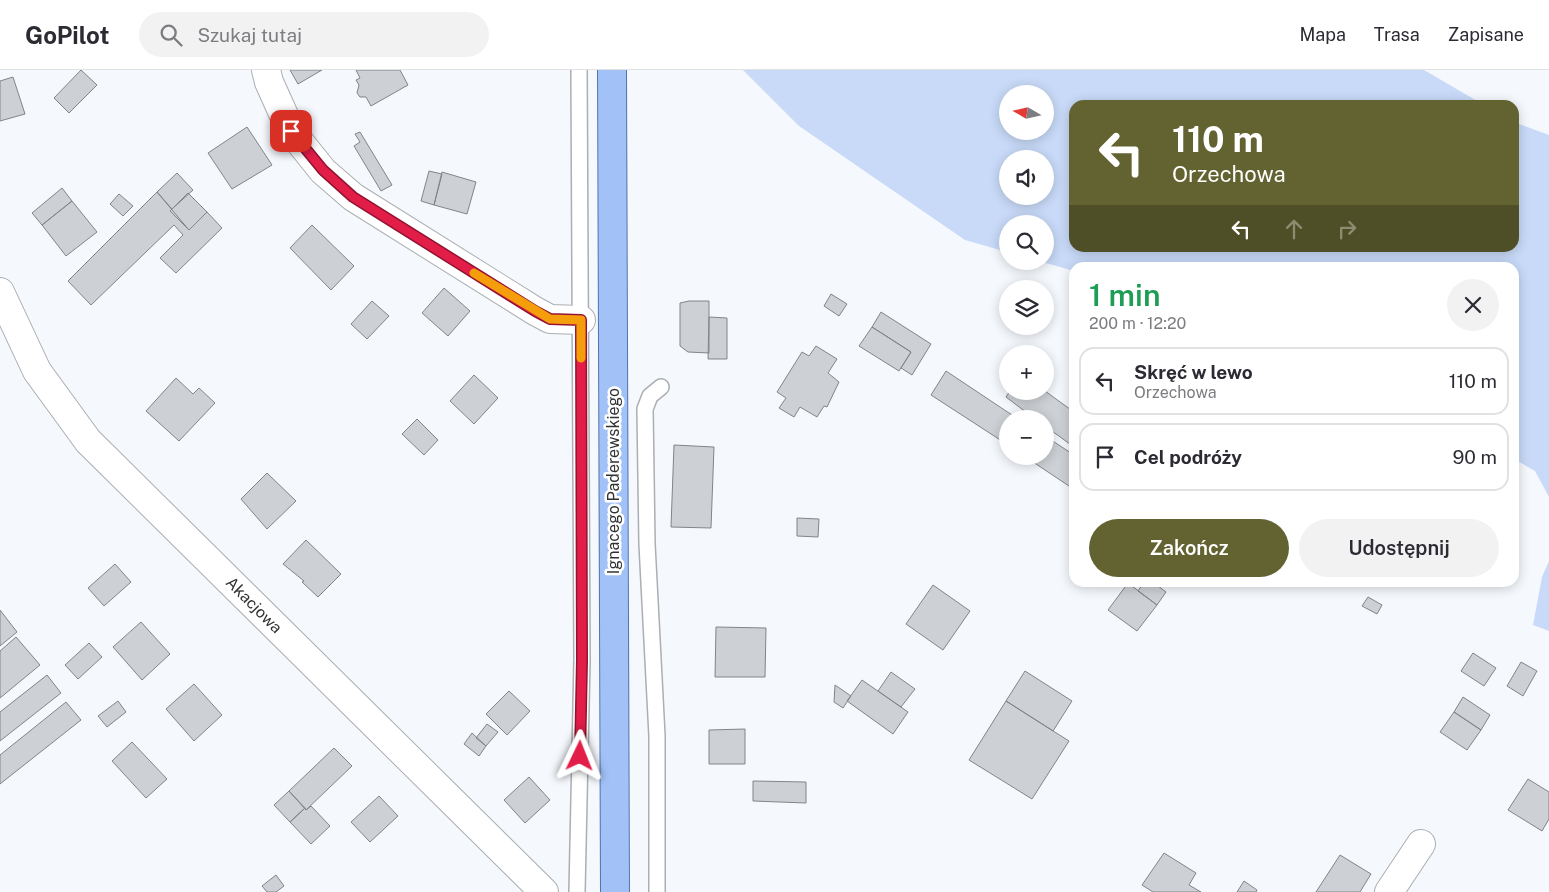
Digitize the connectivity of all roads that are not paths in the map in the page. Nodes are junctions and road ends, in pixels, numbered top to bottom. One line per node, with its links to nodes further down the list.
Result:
1 (266, 70): 5 (street)
2 (579, 70): 5 (lane)
3 (612, 70): 10 (main road, Ignacego Paderewskiego)
4 (0, 292): 8 (street, Akacjowa)
5 (581, 320): 9 (lane)
6 (661, 387): 11 (lane)
7 (1422, 844): 12 (street)
8 (544, 892)
9 (577, 892)
10 (615, 892)
11 (657, 892)
12 (1389, 892)

